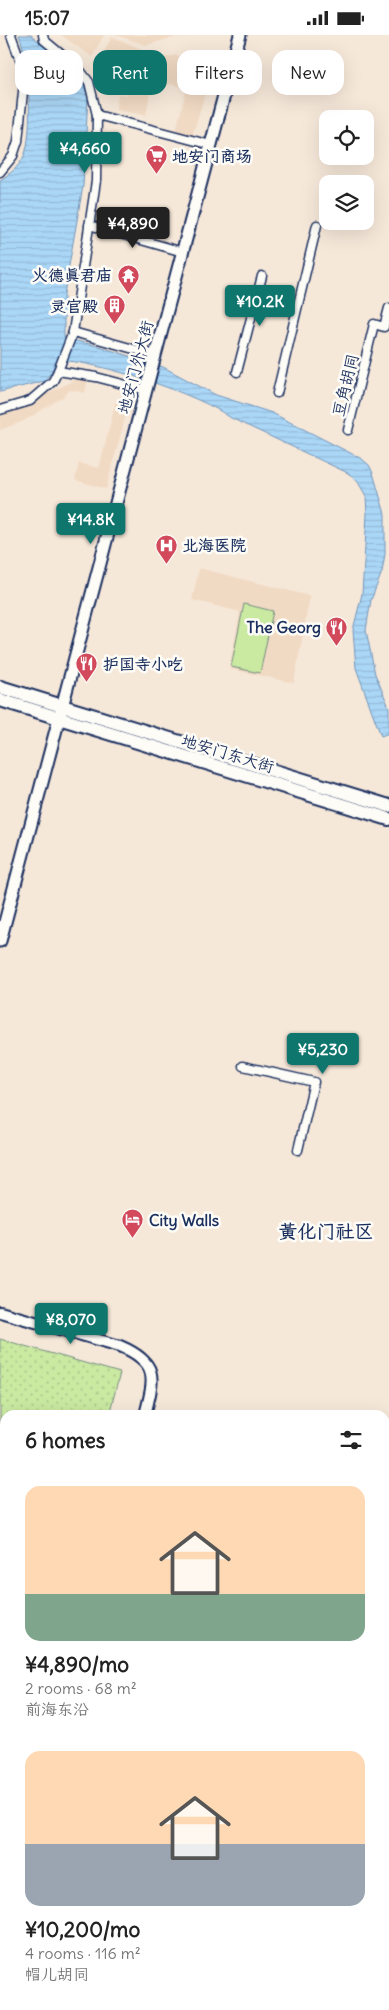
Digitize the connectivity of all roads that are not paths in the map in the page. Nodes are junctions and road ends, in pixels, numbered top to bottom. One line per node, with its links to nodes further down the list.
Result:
1 (11, 35): 6 (street)
2 (43, 35): 4 (street)
3 (240, 35): 5 (main road, 地安门外大街)
4 (97, 115): 5 (street); 7 (street)
5 (211, 145): 9 (main road, 地安门外大街)
6 (0, 172)
7 (89, 225): 9 (street); 12 (street)
8 (317, 225): 17 (street)
9 (182, 252): 13 (main road, 地安门外大街)
10 (262, 276): 15 (street)
11 (389, 308): 19 (street, 豆角胡同)
12 (73, 331): 13 (street); 14 (street)
13 (155, 355): 16 (main road, 地安门外大街)
14 (58, 371): 16 (street); 18 (street)
15 (237, 372)
16 (146, 390): 22 (main road, 地安门外大街)
17 (277, 393)
18 (0, 410)
19 (348, 430)
20 (0, 687): 22 (main road)
21 (0, 700): 22 (main road)
22 (60, 713): 23 (main road, 地安门东大街); 24 (main road, 地安门东大街); 25 (main road, 地安门外大街)
23 (389, 806)
24 (389, 819)
25 (0, 941)
26 (243, 1066): 27 (street)
27 (298, 1150)
28 (0, 1312): 29 (street)
29 (146, 1410)

